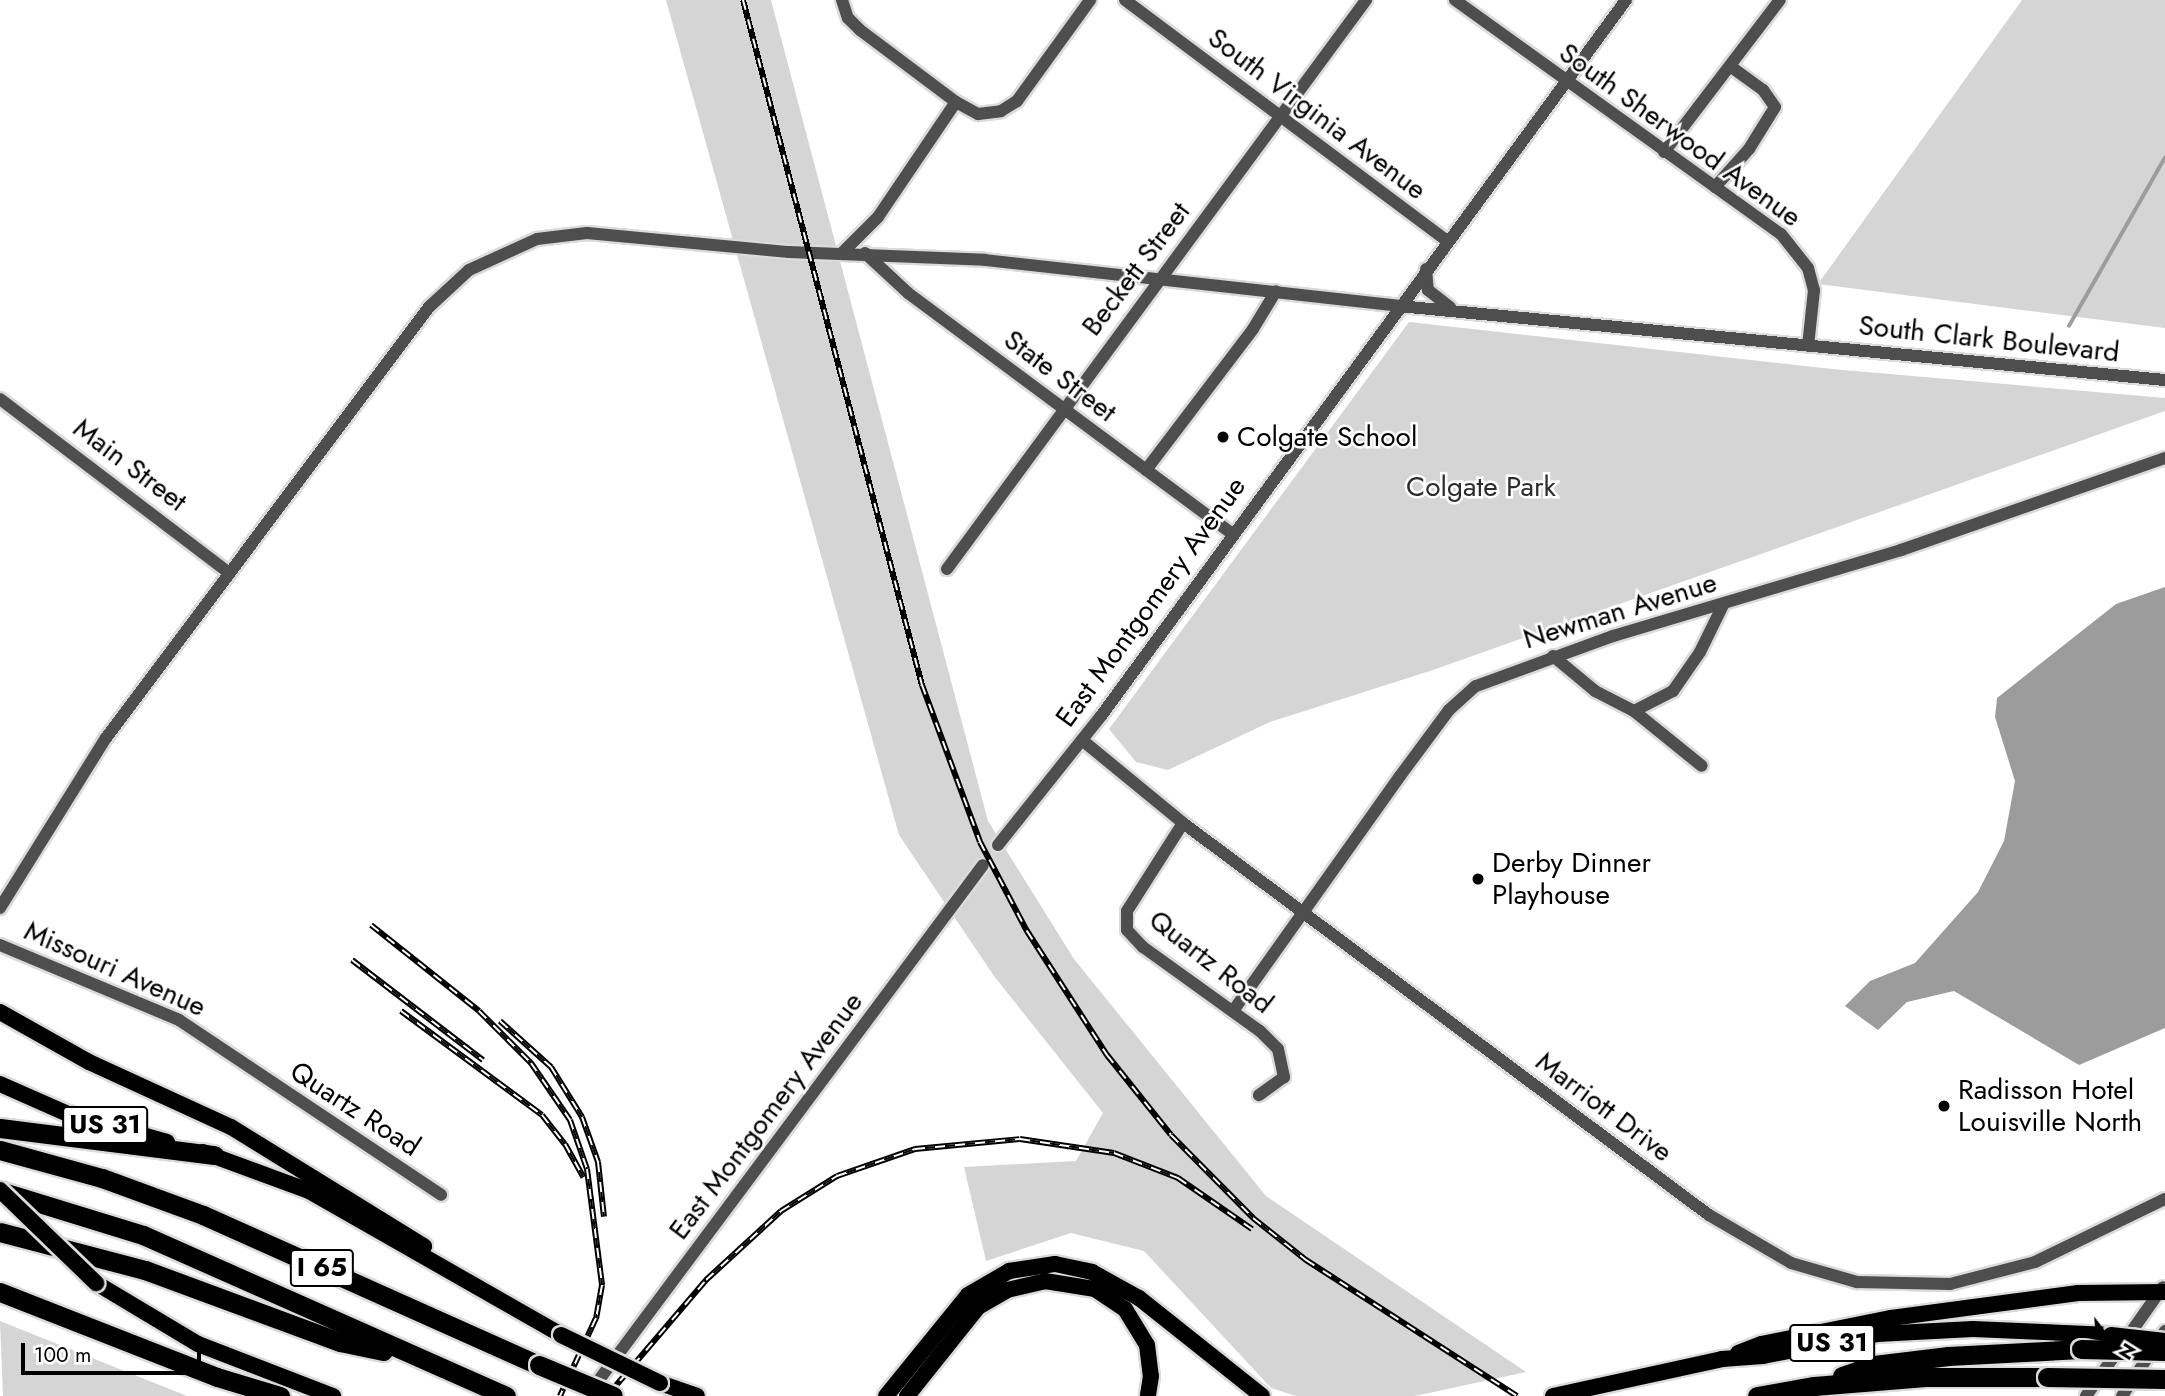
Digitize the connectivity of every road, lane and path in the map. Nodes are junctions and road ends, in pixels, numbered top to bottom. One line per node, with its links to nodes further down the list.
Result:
1 (842, 0): 10 (street)
2 (1090, 0): 10 (street)
3 (1125, 0): 11 (street, South Virginia Avenue)
4 (1366, 0): 11 (street, Beckett Street)
5 (1455, 0): 9 (street, South Sherwood Avenue)
6 (1626, 0): 9 (street, East Montgomery Avenue)
7 (1780, 0): 8 (street)
8 (1731, 67): 12 (street); 13 (street)
9 (1565, 81): 12 (street, South Sherwood Avenue); 14 (street, East Montgomery Avenue)
10 (956, 102): 15 (street)
11 (1281, 117): 14 (street, South Virginia Avenue); 18 (street, Beckett Street)
12 (1664, 152): 13 (street, South Sherwood Avenue)
13 (1715, 187): 22 (street, South Sherwood Avenue)
14 (1447, 241): 17 (street, East Montgomery Avenue)
15 (842, 253): 16 (street, South Clark Boulevard); 30 (street, South Clark Boulevard)
16 (865, 253): 18 (street, South Clark Boulevard); 25 (street, State Street)
17 (1426, 269): 20 (street, East Montgomery Avenue); 21 (street)
18 (1159, 277): 19 (street, South Clark Boulevard); 25 (street, Beckett Street)
19 (1276, 291): 20 (street, South Clark Boulevard); 27 (street)
20 (1399, 306): 21 (street, South Clark Boulevard); 28 (street, East Montgomery Avenue)
21 (1456, 311): 22 (street, South Clark Boulevard)
22 (1808, 346): 23 (street, South Clark Boulevard)
23 (2165, 380)
24 (0, 399): 30 (street, Main Street)
25 (1063, 408): 27 (street, State Street); 29 (street, Beckett Street)
26 (2165, 458): 31 (street, Newman Avenue)
27 (1146, 470): 28 (street, State Street)
28 (1231, 533): 34 (street, East Montgomery Avenue)
29 (947, 569)
30 (229, 573): 39 (street, South Clark Boulevard)
31 (1723, 605): 32 (street, Newman Avenue); 33 (street)
32 (1553, 656): 33 (street); 40 (street, Newman Avenue)
33 (1634, 711): 35 (street)
34 (1082, 740): 36 (street, Marriott Drive); 37 (street, East Montgomery Avenue)
35 (1702, 766)
36 (1183, 823): 40 (street, Marriott Drive); 42 (street, Quartz Road)
37 (998, 845)
38 (983, 865): 69 (street, East Montgomery Avenue)
39 (0, 908)
40 (1303, 913): 42 (street, Newman Avenue); 52 (street, Marriott Drive)
41 (0, 945): 44 (street, Missouri Avenue)
42 (1233, 1011): 46 (street, Quartz Road)
43 (0, 1012): 56 (main road)
44 (242, 1063): 51 (street, Quartz Road)
45 (0, 1084): 49 (main road, US 31)
46 (1259, 1095)
47 (0, 1128): 49 (highway)
48 (0, 1150): 70 (highway, I 65, bridge)
49 (214, 1155): 56 (main road, US 31)
50 (0, 1191): 60 (highway, I 65); 67 (main road, bridge)
51 (441, 1195)
52 (2165, 1199)
53 (0, 1232): 60 (highway)
54 (2163, 1289): 61 (main road); 78 (street)
55 (0, 1292): 62 (highway)
56 (493, 1298): 71 (main road, US 31, bridge)
57 (2165, 1331): 79 (street)
58 (2165, 1341): 61 (main road, US 31, bridge)
59 (2165, 1351): 64 (highway, bridge)
60 (410, 1356): 68 (highway, I 65)
61 (1722, 1359): 76 (main road, US 31)
62 (218, 1377): 65 (highway); 66 (highway)
63 (2165, 1379): 64 (highway, bridge)
64 (1814, 1386): 77 (highway)
65 (252, 1396)
66 (280, 1396)
67 (333, 1396)
68 (506, 1396)
69 (587, 1396)
70 (613, 1396)
71 (697, 1396)
72 (887, 1396): 75 (main road)
73 (907, 1396): 74 (main road)
74 (1148, 1396)
75 (1262, 1396)
76 (1553, 1396)
77 (1756, 1396)
78 (2086, 1396)
79 (2122, 1396)

